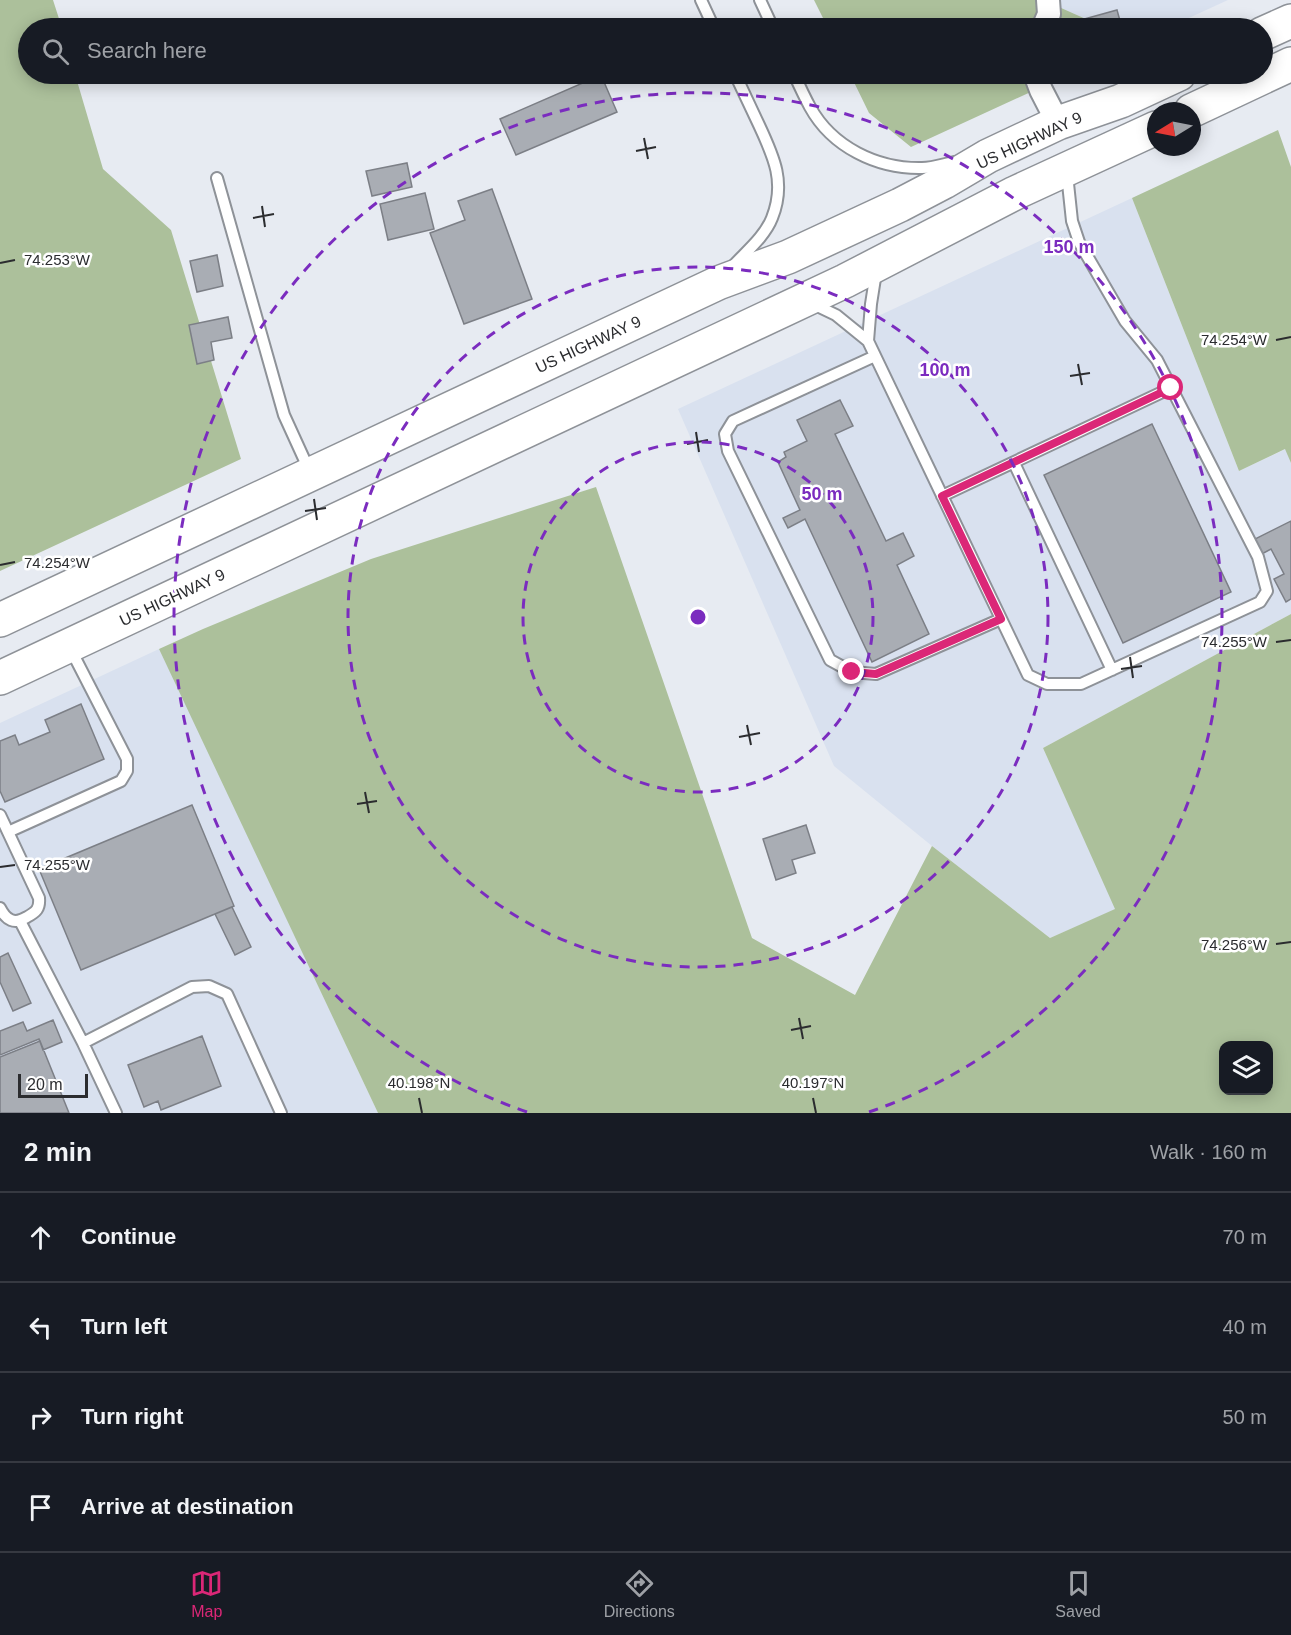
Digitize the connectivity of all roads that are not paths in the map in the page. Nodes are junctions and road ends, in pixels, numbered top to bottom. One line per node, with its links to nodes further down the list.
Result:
1 (701, 0): 4 (lane)
2 (760, 0): 5 (lane)
3 (1048, 0): 6 (street)
4 (709, 18)
5 (768, 18)
6 (1047, 18)
7 (1291, 21): 8 (highway)
8 (1273, 29)
9 (1291, 64): 10 (highway)
10 (1273, 72)
11 (740, 84): 23 (lane)
12 (799, 84): 19 (lane)
13 (1039, 84): 17 (street)
14 (1158, 84): 17 (highway, US HIGHWAY 9)
15 (1248, 84): 16 (highway)
16 (1201, 106)
17 (1058, 123): 19 (highway, US HIGHWAY 9)
18 (1147, 132): 20 (highway, US HIGHWAY 9)
19 (988, 156): 23 (highway, US HIGHWAY 9)
20 (1066, 170): 22 (highway, US HIGHWAY 9); 27 (lane)
21 (218, 178): 29 (lane)
22 (878, 264): 24 (highway, US HIGHWAY 9); 25 (lane)
23 (718, 283): 29 (highway, US HIGHWAY 9)
24 (805, 300): 25 (lane); 33 (highway, US HIGHWAY 9)
25 (868, 341): 26 (lane)
26 (875, 356): 30 (lane); 31 (lane)
27 (1171, 388): 28 (lane); 34 (lane)
28 (1014, 463): 30 (lane); 34 (lane)
29 (311, 474): 32 (highway, US HIGHWAY 9)
30 (942, 496): 31 (lane)
31 (1001, 619): 34 (lane)
32 (0, 620)
33 (69, 645): 35 (highway, US HIGHWAY 9); 37 (lane)
34 (1112, 670)
35 (0, 678)
36 (0, 815): 37 (lane)
37 (8, 832): 39 (lane)
38 (0, 908): 39 (lane)
39 (20, 921): 40 (lane)
40 (83, 1043): 41 (lane); 42 (lane)
41 (116, 1113)
42 (281, 1113)

